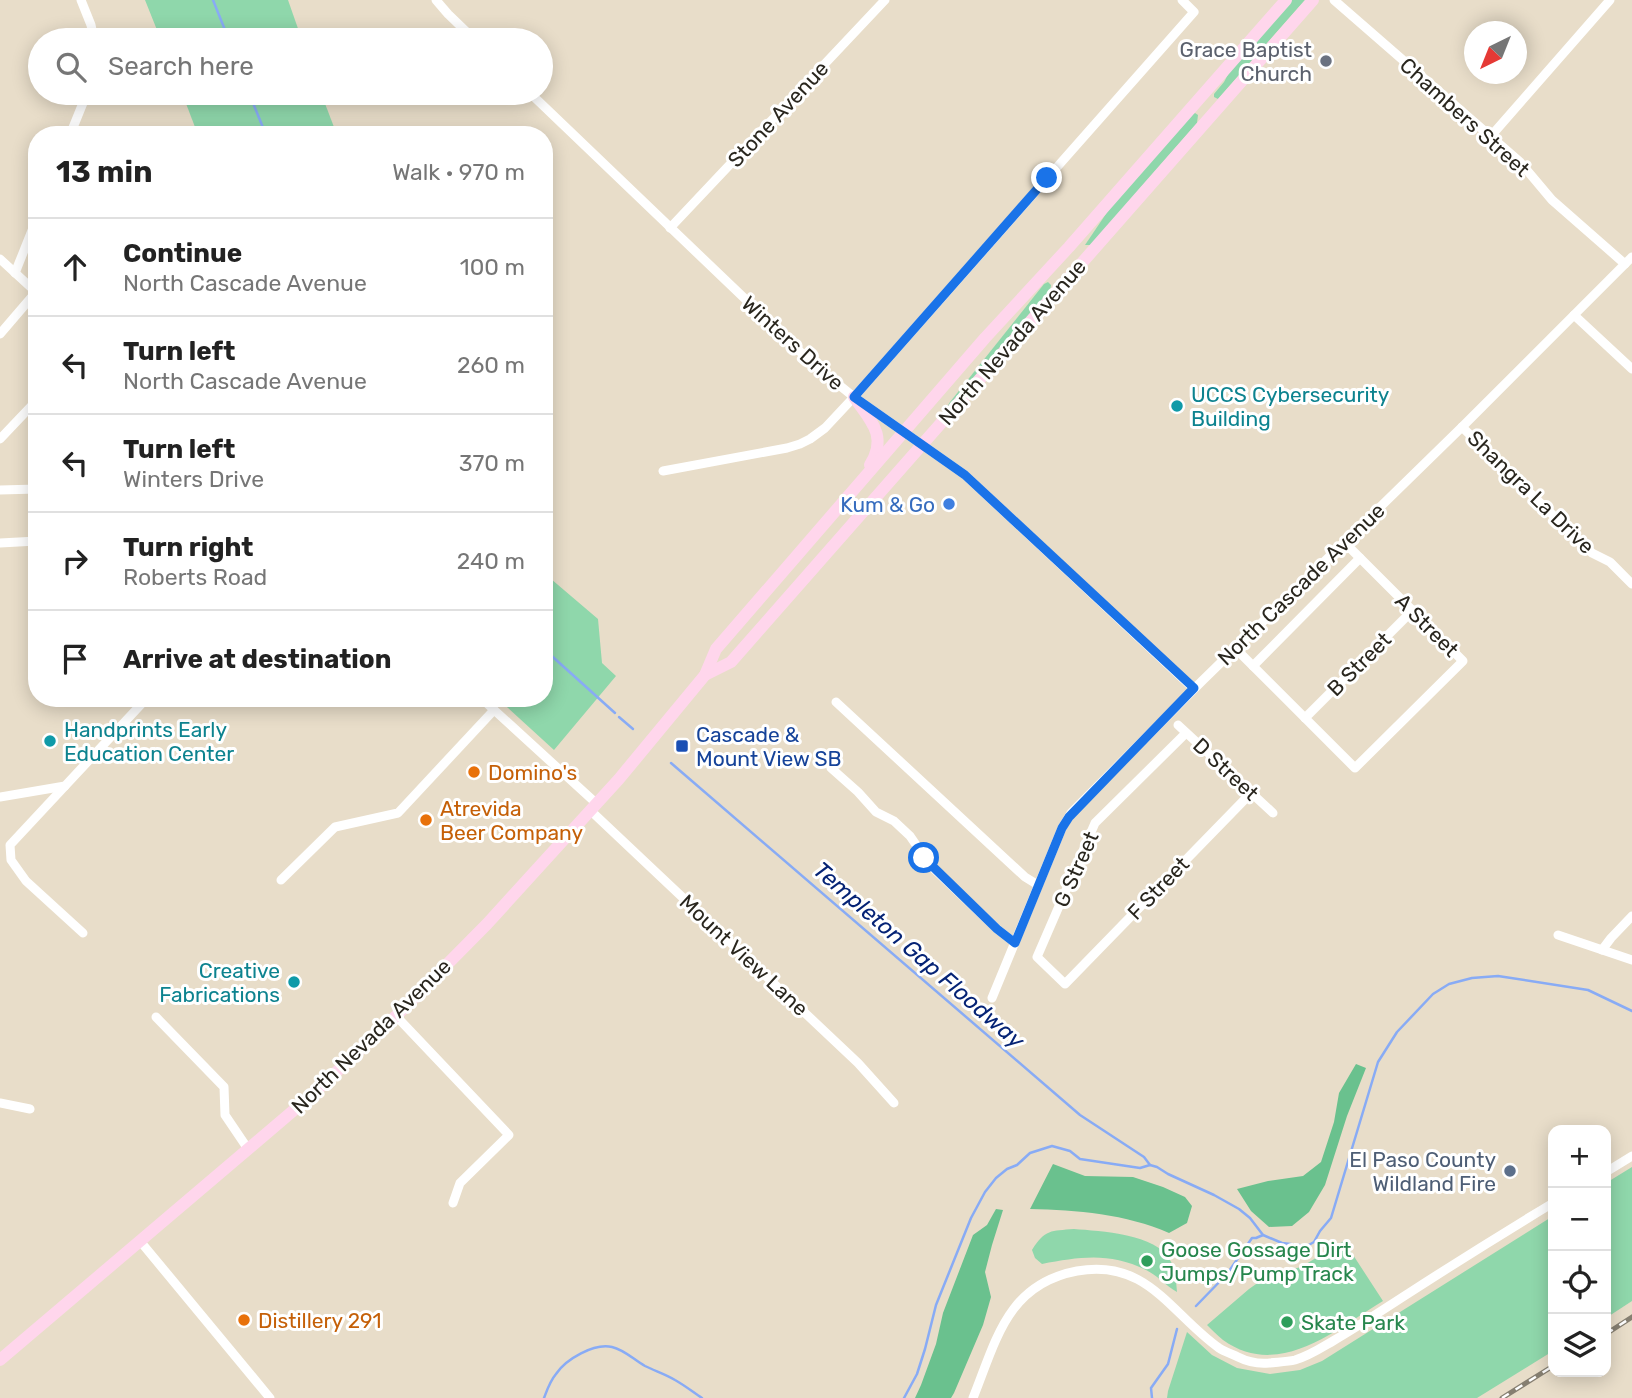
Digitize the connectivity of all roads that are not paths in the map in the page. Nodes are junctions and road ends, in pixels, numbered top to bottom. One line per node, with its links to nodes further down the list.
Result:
1 (81, 0): 9 (street)
2 (436, 0): 10 (street)
3 (885, 0): 17 (street, Stone Avenue)
4 (1182, 0): 29 (street)
5 (1286, 0): 11 (main road, North Nevada Avenue)
6 (1312, 0): 14 (main road, North Nevada Avenue)
7 (1334, 0): 16 (street, Chambers Street)
8 (1610, 0): 16 (street)
9 (90, 28)
10 (463, 28)
11 (1198, 100): 14 (street); 19 (main road, North Nevada Avenue)
12 (82, 105): 15 (street)
13 (542, 105): 17 (street, Winters Drive)
14 (1213, 113): 21 (main road, North Nevada Avenue)
15 (74, 126)
16 (1490, 136): 22 (street, Chambers Street)
17 (670, 228): 29 (street, Winters Drive)
18 (28, 240): 23 (street)
19 (1069, 247): 21 (street); 32 (main road, North Nevada Avenue)
20 (0, 259): 23 (street)
21 (1084, 260): 34 (main road, North Nevada Avenue)
22 (1629, 260): 26 (street, North Cascade Avenue)
23 (15, 273): 24 (street)
24 (28, 285)
25 (28, 301): 27 (street)
26 (1574, 315): 28 (street); 31 (street, North Cascade Avenue)
27 (0, 334)
28 (1632, 369)
29 (854, 397): 32 (street, Winters Drive); 35 (street); 36 (main road)
30 (28, 409): 33 (street)
31 (1462, 426): 40 (street, North Cascade Avenue); 43 (street, Shangra La Drive)
32 (905, 432): 34 (street, Winters Drive); 36 (main road, North Nevada Avenue)
33 (0, 439)
34 (921, 444): 47 (main road, North Nevada Avenue); 48 (street, Winters Drive)
35 (663, 471)
36 (857, 488): 47 (main road, North Nevada Avenue)
37 (28, 489): 38 (street)
38 (0, 490)
39 (28, 541): 41 (street)
40 (1344, 542): 42 (street, A Street); 45 (street, North Cascade Avenue)
41 (0, 543)
42 (1360, 558): 44 (street, A Street); 46 (street)
43 (1632, 584)
44 (1413, 610): 53 (street, B Street); 53 (street, A Street)
45 (1235, 648): 46 (street); 48 (street, North Cascade Avenue)
46 (1253, 666): 53 (street)
47 (705, 676): 60 (main road, North Nevada Avenue)
48 (1194, 688): 54 (street, North Cascade Avenue)
49 (836, 702): 63 (street)
50 (139, 707): 57 (street)
51 (491, 707): 52 (street, Mount View Lane)
52 (494, 710): 60 (street, Mount View Lane); 62 (street)
53 (1305, 718)
54 (1174, 721): 55 (street, D Street); 63 (street, North Cascade Avenue)
55 (1186, 733): 58 (street, D Street); 70 (street, G Street)
56 (831, 768): 67 (street)
57 (65, 786): 59 (street); 65 (street)
58 (1251, 793): 61 (street, D Street); 70 (street, F Street)
59 (0, 797)
60 (594, 807): 72 (main road, North Nevada Avenue); 75 (street, Mount View Lane)
61 (1273, 813)
62 (281, 880)
63 (1038, 885): 67 (street, North Cascade Avenue)
64 (1632, 916): 68 (street)
65 (83, 933)
66 (1558, 935): 68 (street)
67 (1015, 943): 71 (street, North Cascade Avenue)
68 (1602, 950): 69 (street)
69 (1632, 960)
70 (1065, 984)
71 (992, 998)
72 (396, 1016): 77 (main road, North Nevada Avenue); 80 (street)
73 (156, 1017): 77 (street)
74 (0, 1103): 76 (street)
75 (894, 1103)
76 (30, 1109)
77 (248, 1149): 82 (main road, North Nevada Avenue)
78 (1632, 1156): 79 (street)
79 (1611, 1169)
80 (453, 1203)
81 (1548, 1206): 85 (street)
82 (140, 1241): 83 (main road, North Nevada Avenue); 84 (street)
83 (0, 1360)
84 (270, 1398)
85 (973, 1398)

